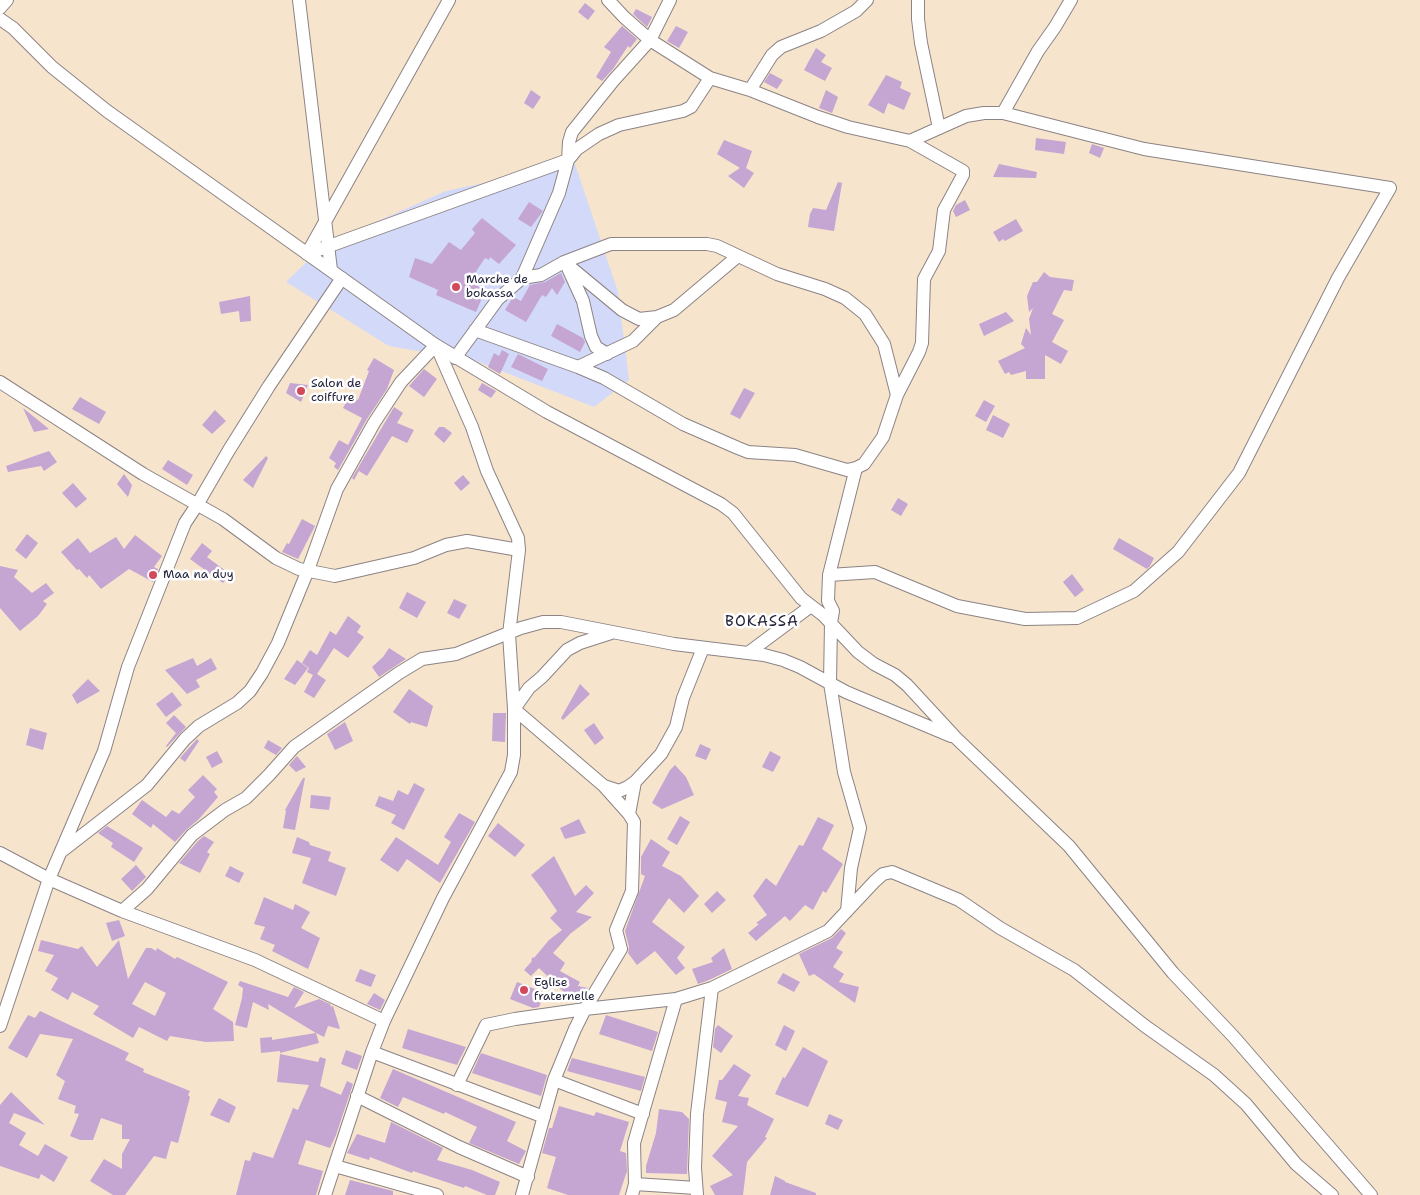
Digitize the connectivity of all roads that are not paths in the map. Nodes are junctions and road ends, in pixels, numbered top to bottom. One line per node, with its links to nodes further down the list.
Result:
1 (7, 0): 9 (street)
2 (299, 0): 18 (street)
3 (449, 0): 18 (street)
4 (608, 0): 11 (street)
5 (670, 0): 11 (street)
6 (866, 0): 13 (street)
7 (918, 0): 15 (street)
8 (1071, 0): 14 (street)
9 (0, 8)
10 (0, 19): 20 (street)
11 (650, 40): 12 (street); 17 (street)
12 (710, 78): 13 (street); 17 (street)
13 (750, 90): 16 (street)
14 (1003, 113): 15 (street); 38 (street)
15 (939, 128): 16 (street)
16 (910, 141): 33 (street)
17 (568, 160): 19 (street); 25 (street)
18 (325, 222): 19 (street); 20 (street)
19 (328, 246): 20 (street); 23 (street)
20 (307, 254): 23 (street)
21 (738, 256): 22 (street); 26 (street); 33 (street)
22 (564, 262): 25 (street); 26 (street); 29 (street)
23 (331, 270): 24 (street)
24 (342, 278): 28 (street); 35 (street)
25 (522, 278): 27 (street)
26 (657, 317): 29 (street)
27 (475, 330): 30 (street); 31 (street)
28 (436, 344): 30 (street); 36 (street); 37 (street)
29 (607, 354): 31 (street)
30 (455, 358): 39 (street)
31 (578, 367): 34 (street)
32 (0, 382): 35 (street)
33 (897, 395): 34 (street)
34 (856, 468): 38 (street)
35 (197, 505): 37 (street); 51 (street)
36 (520, 550): 37 (street); 42 (street)
37 (308, 570): 51 (street)
38 (829, 575): 40 (street)
39 (812, 606): 40 (street); 44 (street)
40 (831, 623): 45 (street); 47 (street)
41 (612, 633): 42 (street); 43 (street); 46 (street)
42 (509, 634): 46 (street); 54 (street)
43 (703, 648): 44 (street); 48 (street)
44 (748, 653): 45 (street)
45 (830, 683): 47 (street); 55 (street)
46 (514, 709): 49 (street); 59 (street)
47 (956, 738): 75 (street)
48 (635, 782): 49 (street); 50 (street)
49 (604, 786): 50 (street)
50 (629, 814): 58 (street)
51 (62, 851): 53 (street)
52 (0, 853): 53 (street)
53 (49, 878): 54 (street); 60 (street)
54 (122, 911): 59 (street)
55 (847, 911): 56 (street); 74 (street)
56 (712, 988): 57 (street); 70 (street)
57 (676, 999): 58 (street); 65 (street)
58 (585, 1010): 62 (street); 63 (street)
59 (384, 1021): 61 (street)
60 (0, 1026)
61 (372, 1052): 63 (street); 64 (street)
62 (554, 1080): 65 (street); 66 (street)
63 (457, 1085): 66 (street)
64 (357, 1096): 67 (street); 68 (street)
65 (643, 1114): 69 (street)
66 (544, 1117): 68 (street)
67 (335, 1166): 71 (street); 72 (street)
68 (528, 1177): 73 (street)
69 (634, 1189): 70 (street)
70 (697, 1191)
71 (326, 1195)
72 (437, 1195)
73 (522, 1195)
74 (1332, 1195)
75 (1371, 1195)

